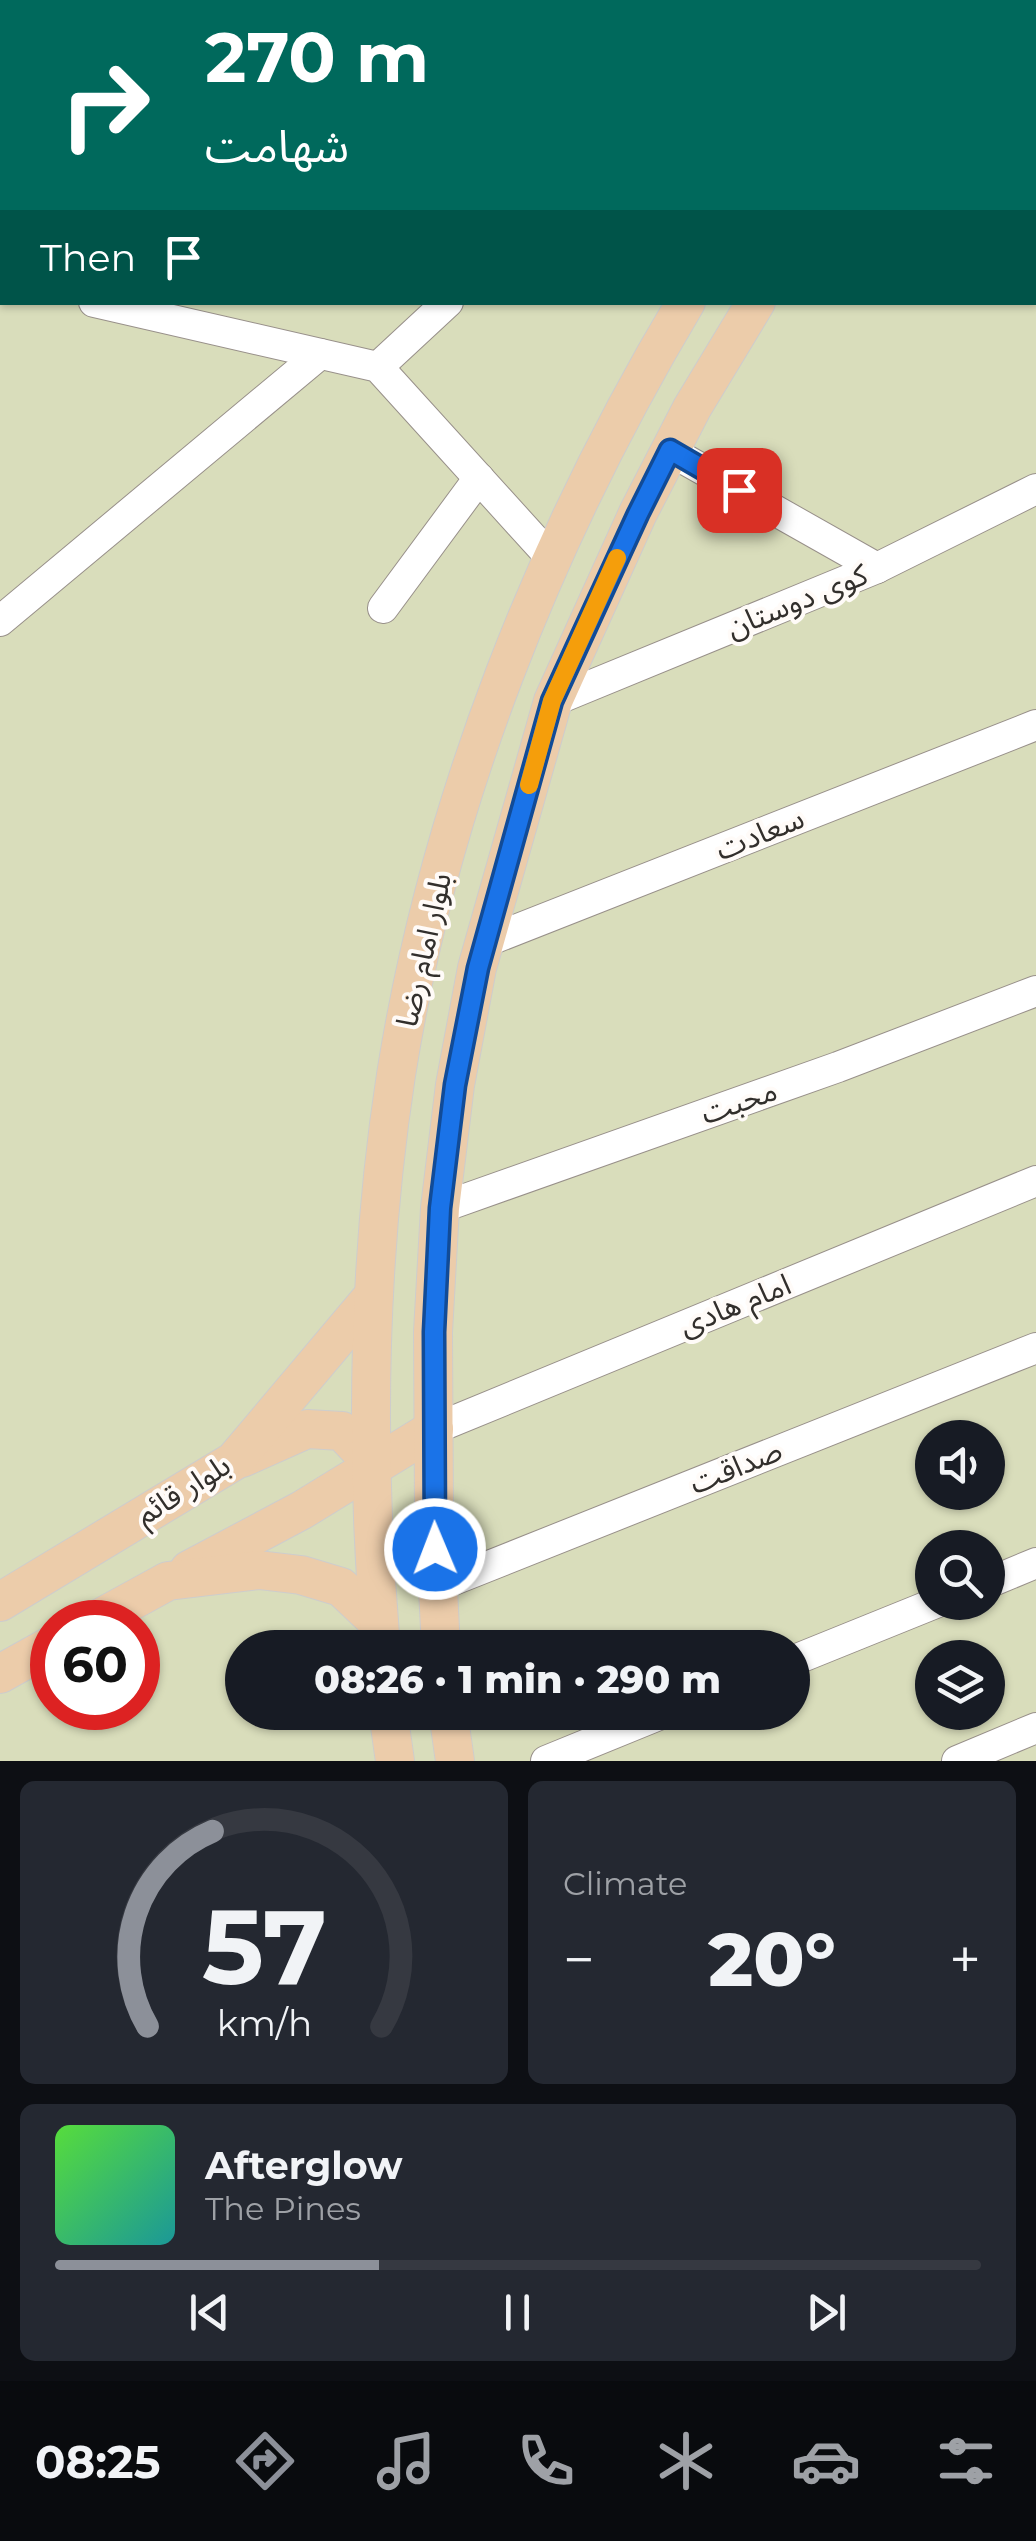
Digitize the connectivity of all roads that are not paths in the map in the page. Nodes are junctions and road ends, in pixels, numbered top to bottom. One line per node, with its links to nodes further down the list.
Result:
1 (107, 305): 5 (street)
2 (445, 305): 6 (street)
3 (684, 305): 10 (main road, بلوار امام رضا)
4 (754, 305): 7 (main road, بلوار امام رضا)
5 (320, 354): 6 (street); 13 (street)
6 (378, 367): 8 (street)
7 (670, 450): 11 (street); 14 (main road, بلوار امام رضا)
8 (479, 478): 10 (street); 12 (street)
9 (1036, 490): 11 (street, کوی دوستان)
10 (552, 560): 20 (main road, بلوار امام رضا)
11 (877, 568): 14 (street, کوی دوستان)
12 (383, 608)
13 (0, 621)
14 (552, 701): 16 (main road, بلوار امام رضا)
15 (1036, 725): 16 (street, سعادت)
16 (485, 942): 19 (main road, بلوار امام رضا)
17 (1036, 991): 19 (street, محبت)
18 (1036, 1182): 22 (street, امام هادی)
19 (440, 1208): 22 (main road, بلوار امام رضا)
20 (374, 1295): 23 (main road, بلوار قائم); 24 (main road, بلوار امام رضا)
21 (1036, 1348): 28 (street, صداقت)
22 (434, 1429): 24 (main road); 28 (main road, بلوار امام رضا)
23 (234, 1462): 24 (main road); 30 (main road, بلوار قائم)
24 (374, 1465): 27 (main road); 33 (main road, بلوار امام رضا)
25 (1036, 1563): 26 (street)
26 (1005, 1575)
27 (168, 1581): 29 (main road); 32 (main road)
28 (436, 1587): 34 (main road, بلوار امام رضا)
29 (133, 1600)
30 (0, 1602)
31 (915, 1611): 35 (street)
32 (375, 1630)
33 (380, 1630)
34 (440, 1630)
35 (810, 1655)
36 (30, 1657): 37 (main road)
37 (0, 1674)
38 (1036, 1728): 45 (street)
39 (391, 1730): 42 (main road)
40 (451, 1730): 43 (main road)
41 (622, 1730): 44 (street)
42 (395, 1761)
43 (455, 1761)
44 (546, 1761)
45 (957, 1761)

